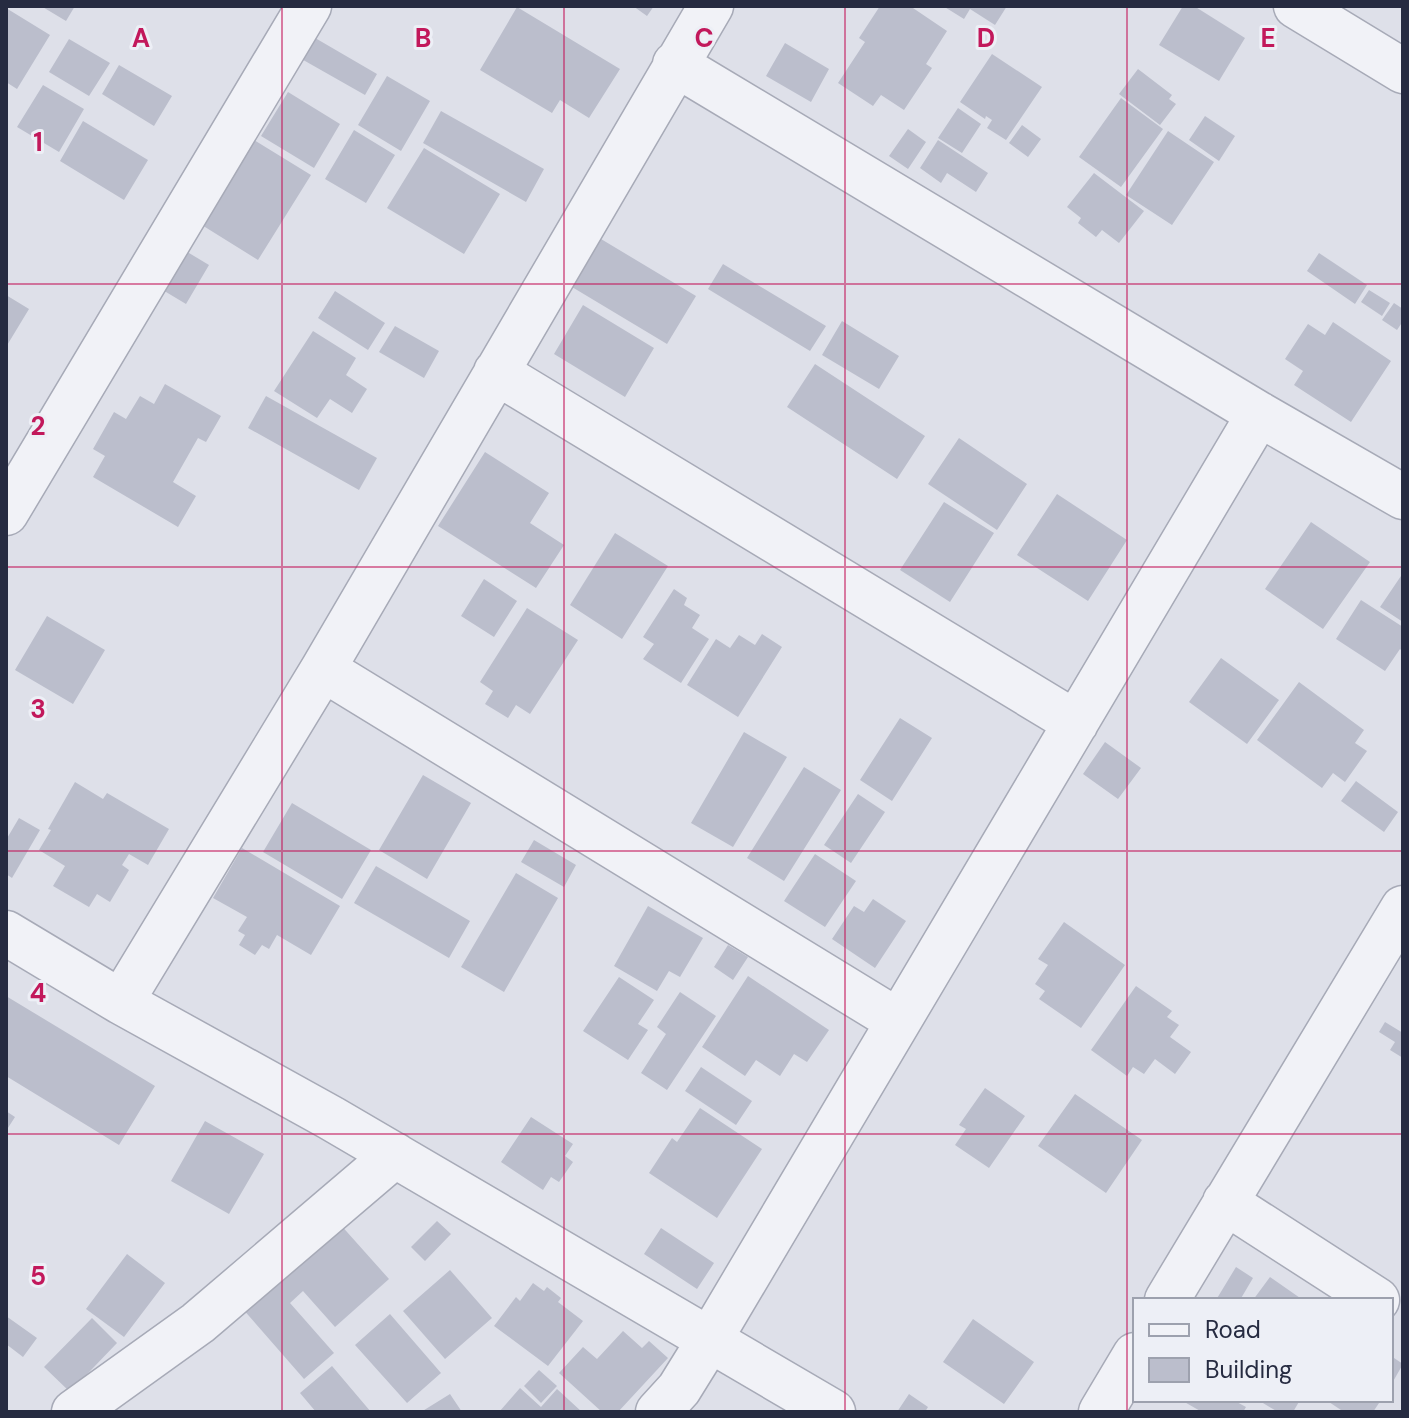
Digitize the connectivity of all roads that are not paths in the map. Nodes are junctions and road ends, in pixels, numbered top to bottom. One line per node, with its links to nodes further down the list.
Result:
1 (309, 6): 9 (street)
2 (711, 6): 4 (street)
3 (1296, 6): 5 (street)
4 (675, 64): 6 (street); 7 (street)
5 (1403, 71)
6 (496, 372): 10 (street); 11 (street)
7 (1259, 414): 8 (street); 11 (street)
8 (1403, 497)
9 (6, 513)
10 (323, 669): 14 (street); 15 (street)
11 (1076, 723): 15 (street)
12 (1403, 909): 17 (street)
13 (6, 933): 14 (street)
14 (121, 1002): 16 (street)
15 (898, 1021): 20 (street)
16 (395, 1155): 20 (street); 22 (street)
17 (1225, 1202): 18 (street); 19 (street)
18 (1168, 1298)
19 (1374, 1298)
20 (710, 1339): 23 (street); 24 (street)
21 (1133, 1358): 25 (street)
22 (74, 1412)
23 (658, 1412)
24 (833, 1412)
25 (1101, 1412)

